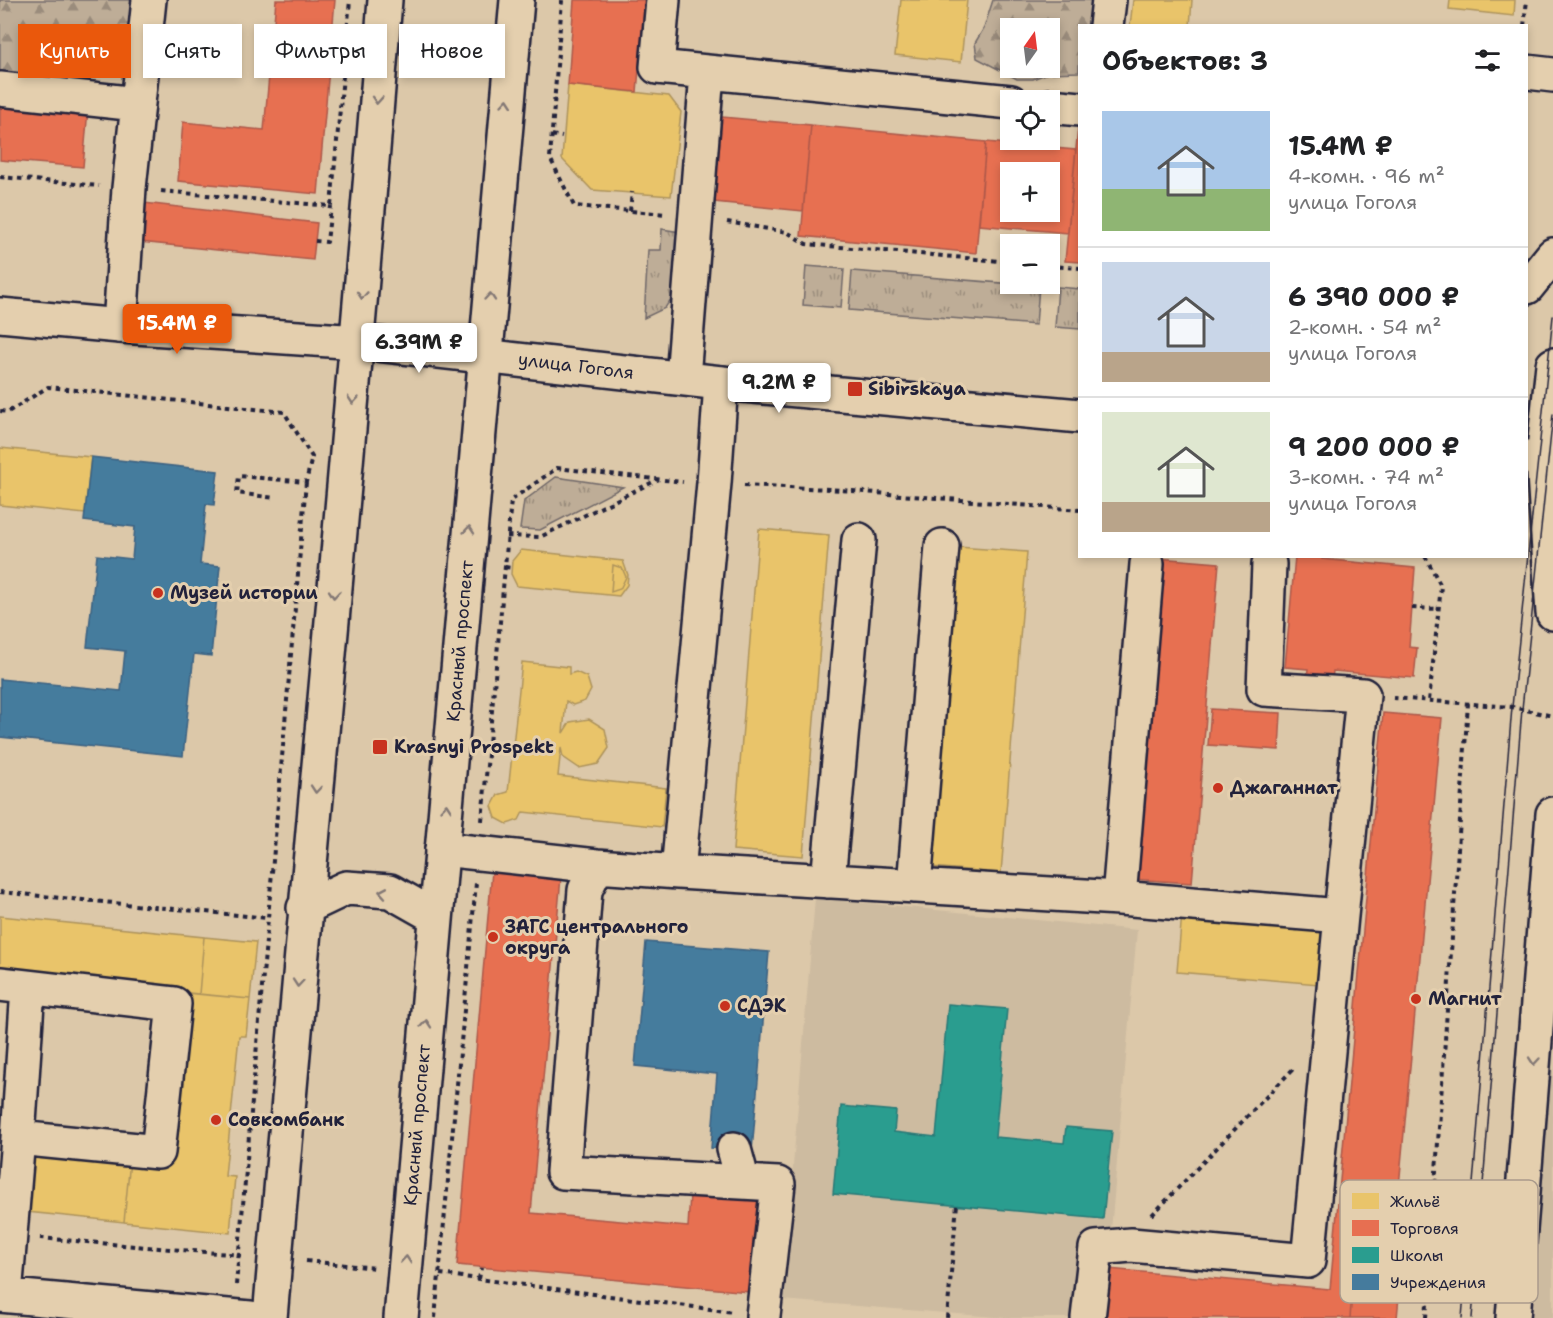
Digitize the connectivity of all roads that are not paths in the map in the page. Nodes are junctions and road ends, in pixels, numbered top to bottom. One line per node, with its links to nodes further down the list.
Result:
1 (149, 0): 12 (main road)
2 (385, 0): 19 (main road, one-way to 19)
3 (517, 0): 20 (main road, Красный проспект, one-way to 3)
4 (663, 0): 8 (main road)
5 (1109, 0): 6 (main road)
6 (1106, 24)
7 (1528, 72): 9 (main road)
8 (707, 73): 11 (main road); 22 (main road)
9 (1553, 75)
10 (0, 89): 12 (main road)
11 (1000, 101)
12 (137, 104): 18 (main road)
13 (1060, 107): 14 (main road)
14 (1078, 109)
15 (1553, 255): 16 (main road)
16 (1528, 286)
17 (0, 315): 18 (main road, улица Гоголя)
18 (120, 326): 19 (main road, улица Гоголя)
19 (358, 342): 20 (main road, улица Гоголя); 38 (main road, one-way to 38)
20 (484, 355): 22 (main road, улица Гоголя); 32 (main road, Красный проспект, one-way to 20)
21 (1553, 365): 25 (main road)
22 (684, 378): 23 (main road, улица Гоголя)
23 (720, 383): 24 (main road, улица Гоголя); 34 (main road)
24 (1078, 416)
25 (1541, 459): 30 (main road)
26 (859, 540): 35 (main road)
27 (942, 546): 36 (main road)
28 (1147, 564): 37 (main road)
29 (1269, 564): 39 (main road)
30 (1553, 613)
31 (1553, 814): 44 (main road, one-way to 44)
32 (442, 849): 33 (main road); 40 (main road, Красный проспект)
33 (597, 866): 34 (main road); 45 (main road)
34 (678, 872): 35 (main road)
35 (828, 880): 36 (main road)
36 (914, 886): 37 (main road)
37 (1119, 898): 39 (main road)
38 (304, 908): 40 (main road, one-way to 38); 52 (main road, one-way to 52)
39 (1341, 916): 54 (main road)
40 (435, 917): 53 (main road, Красный проспект, one-way to 40)
41 (14, 986): 42 (main road); 42 (main road)
42 (18, 1138): 46 (main road)
43 (734, 1149): 45 (main road)
44 (1524, 1180)
45 (743, 1182): 50 (main road)
46 (6, 1214): 47 (main road)
47 (3, 1295): 49 (main road)
48 (1514, 1303): 55 (main road, one-way to 55)
49 (54, 1308): 51 (main road)
50 (763, 1316)
51 (242, 1317)
52 (270, 1318)
53 (401, 1318)
54 (1088, 1318)
55 (1513, 1318)

